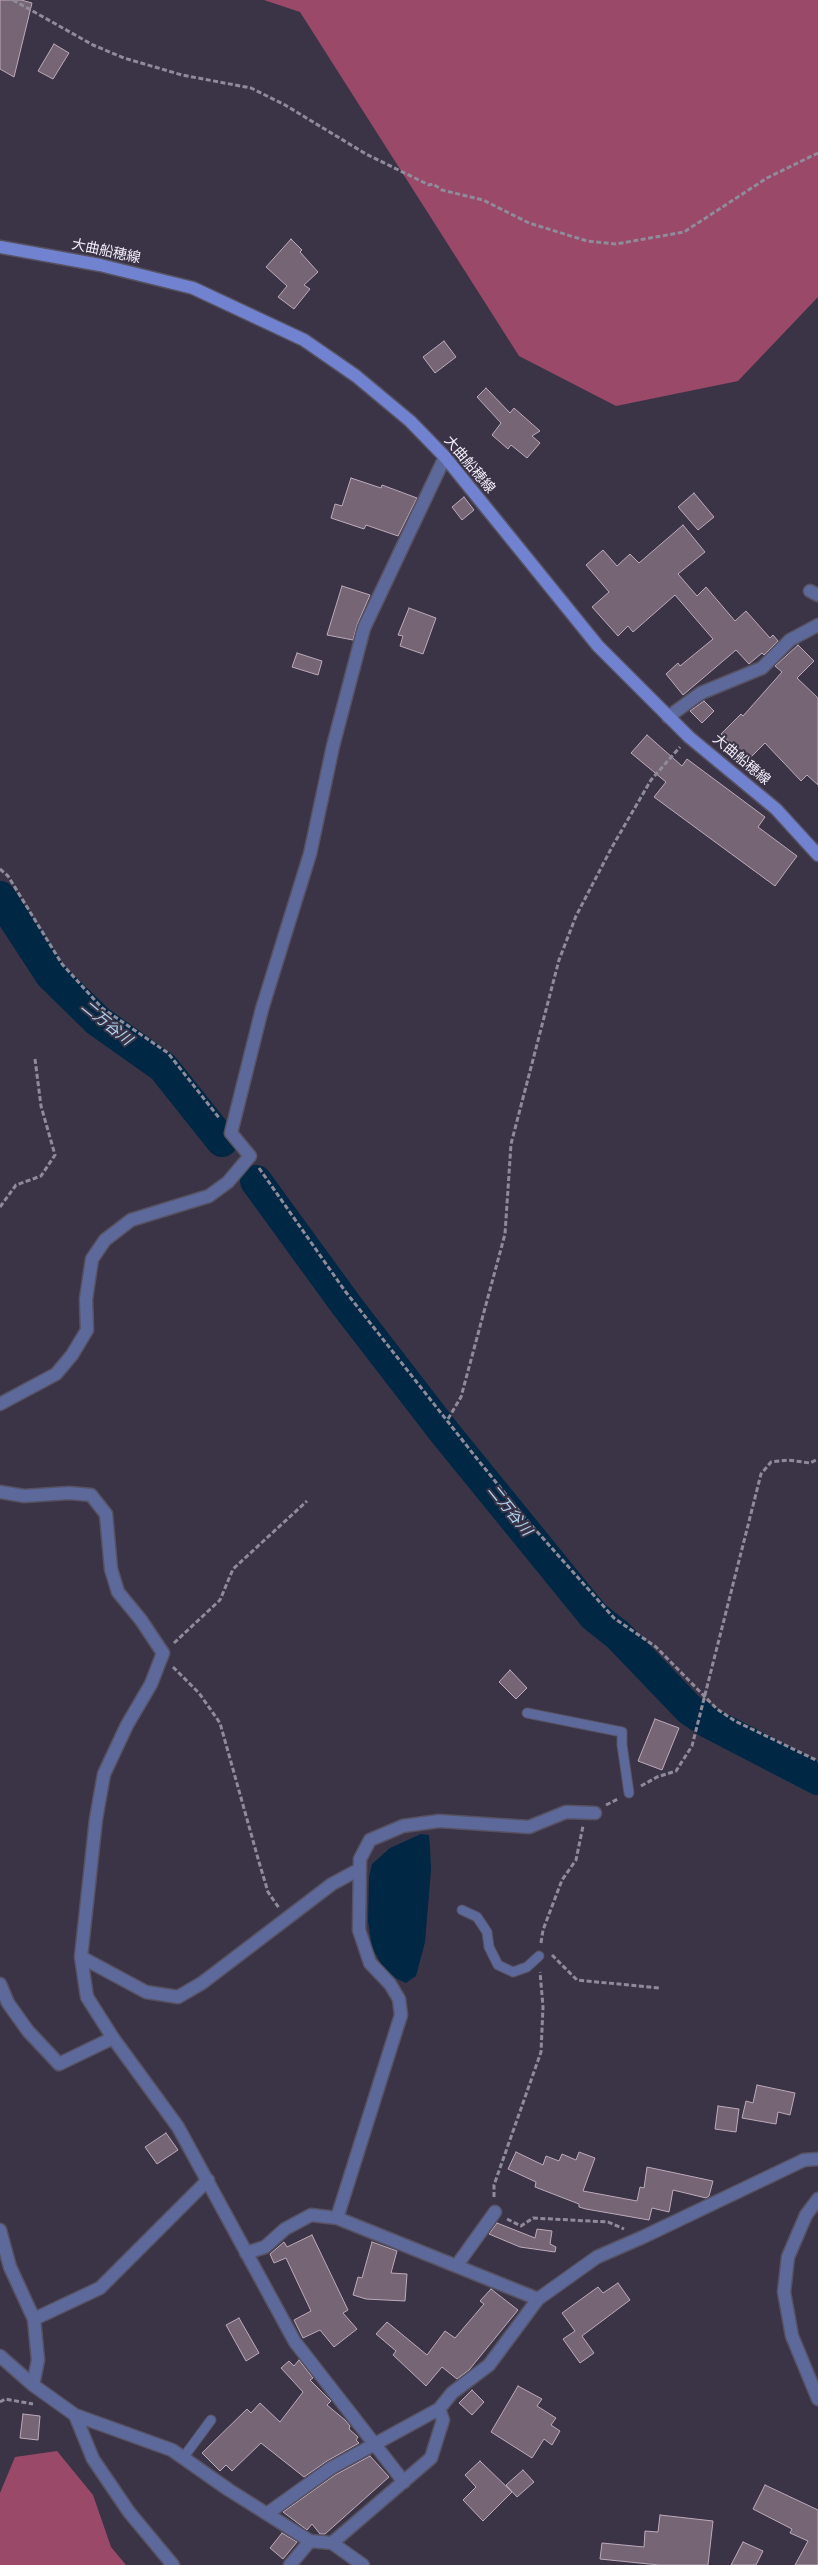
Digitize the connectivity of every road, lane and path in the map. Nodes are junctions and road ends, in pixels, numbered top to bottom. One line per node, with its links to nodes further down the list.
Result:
1 (13, 0): 2 (path)
2 (818, 153)
3 (0, 247): 4 (main road, 大曲船穂線)
4 (445, 457): 6 (main road, 大曲船穂線); 11 (street)
5 (818, 625): 6 (street)
6 (668, 716): 7 (main road, 大曲船穂線)
7 (689, 737): 8 (main road, 大曲船穂線); 15 (path)
8 (818, 855)
9 (0, 869): 11 (path)
10 (35, 1059): 13 (path)
11 (231, 1133): 12 (street)
12 (250, 1156): 14 (street); 15 (path)
13 (0, 1207)
14 (0, 1404)
15 (448, 1419): 20 (path)
16 (818, 1459): 20 (path)
17 (0, 1492): 19 (street)
18 (307, 1501): 19 (path)
19 (164, 1653): 27 (path); 30 (street)
20 (706, 1696): 22 (path); 23 (path)
21 (527, 1713): 23 (lane)
22 (818, 1761)
23 (629, 1793): 24 (path)
24 (594, 1813): 25 (street); 28 (path)
25 (360, 1869): 27 (street); 38 (street)
26 (462, 1910): 29 (lane)
27 (287, 1918): 30 (street)
28 (541, 1943): 29 (path); 32 (path)
29 (539, 1956): 37 (path)
30 (81, 1957): 33 (street)
31 (0, 1984): 33 (street)
32 (659, 1988)
33 (113, 2038): 35 (street)
34 (818, 2159): 40 (street)
35 (208, 2180): 41 (street); 44 (street)
36 (818, 2199): 47 (street)
37 (494, 2212): 40 (path); 42 (street)
38 (337, 2218): 41 (street); 42 (street)
39 (0, 2230): 44 (street)
40 (643, 2237): 43 (street)
41 (246, 2253): 51 (street)
42 (458, 2265): 43 (street)
43 (538, 2299): 48 (street)
44 (34, 2319): 46 (street)
45 (0, 2356): 46 (street)
46 (33, 2385): 49 (street)
47 (818, 2399)
48 (439, 2409): 51 (street); 53 (street)
49 (75, 2415): 52 (street); 57 (street)
50 (211, 2420): 52 (lane)
51 (374, 2444): 53 (street); 54 (street)
52 (183, 2458): 54 (street)
53 (404, 2482): 56 (street)
54 (268, 2513): 55 (street)
55 (310, 2541): 56 (street); 58 (street)
56 (332, 2543): 59 (street)
57 (173, 2565)
58 (290, 2565)
59 (363, 2565)

